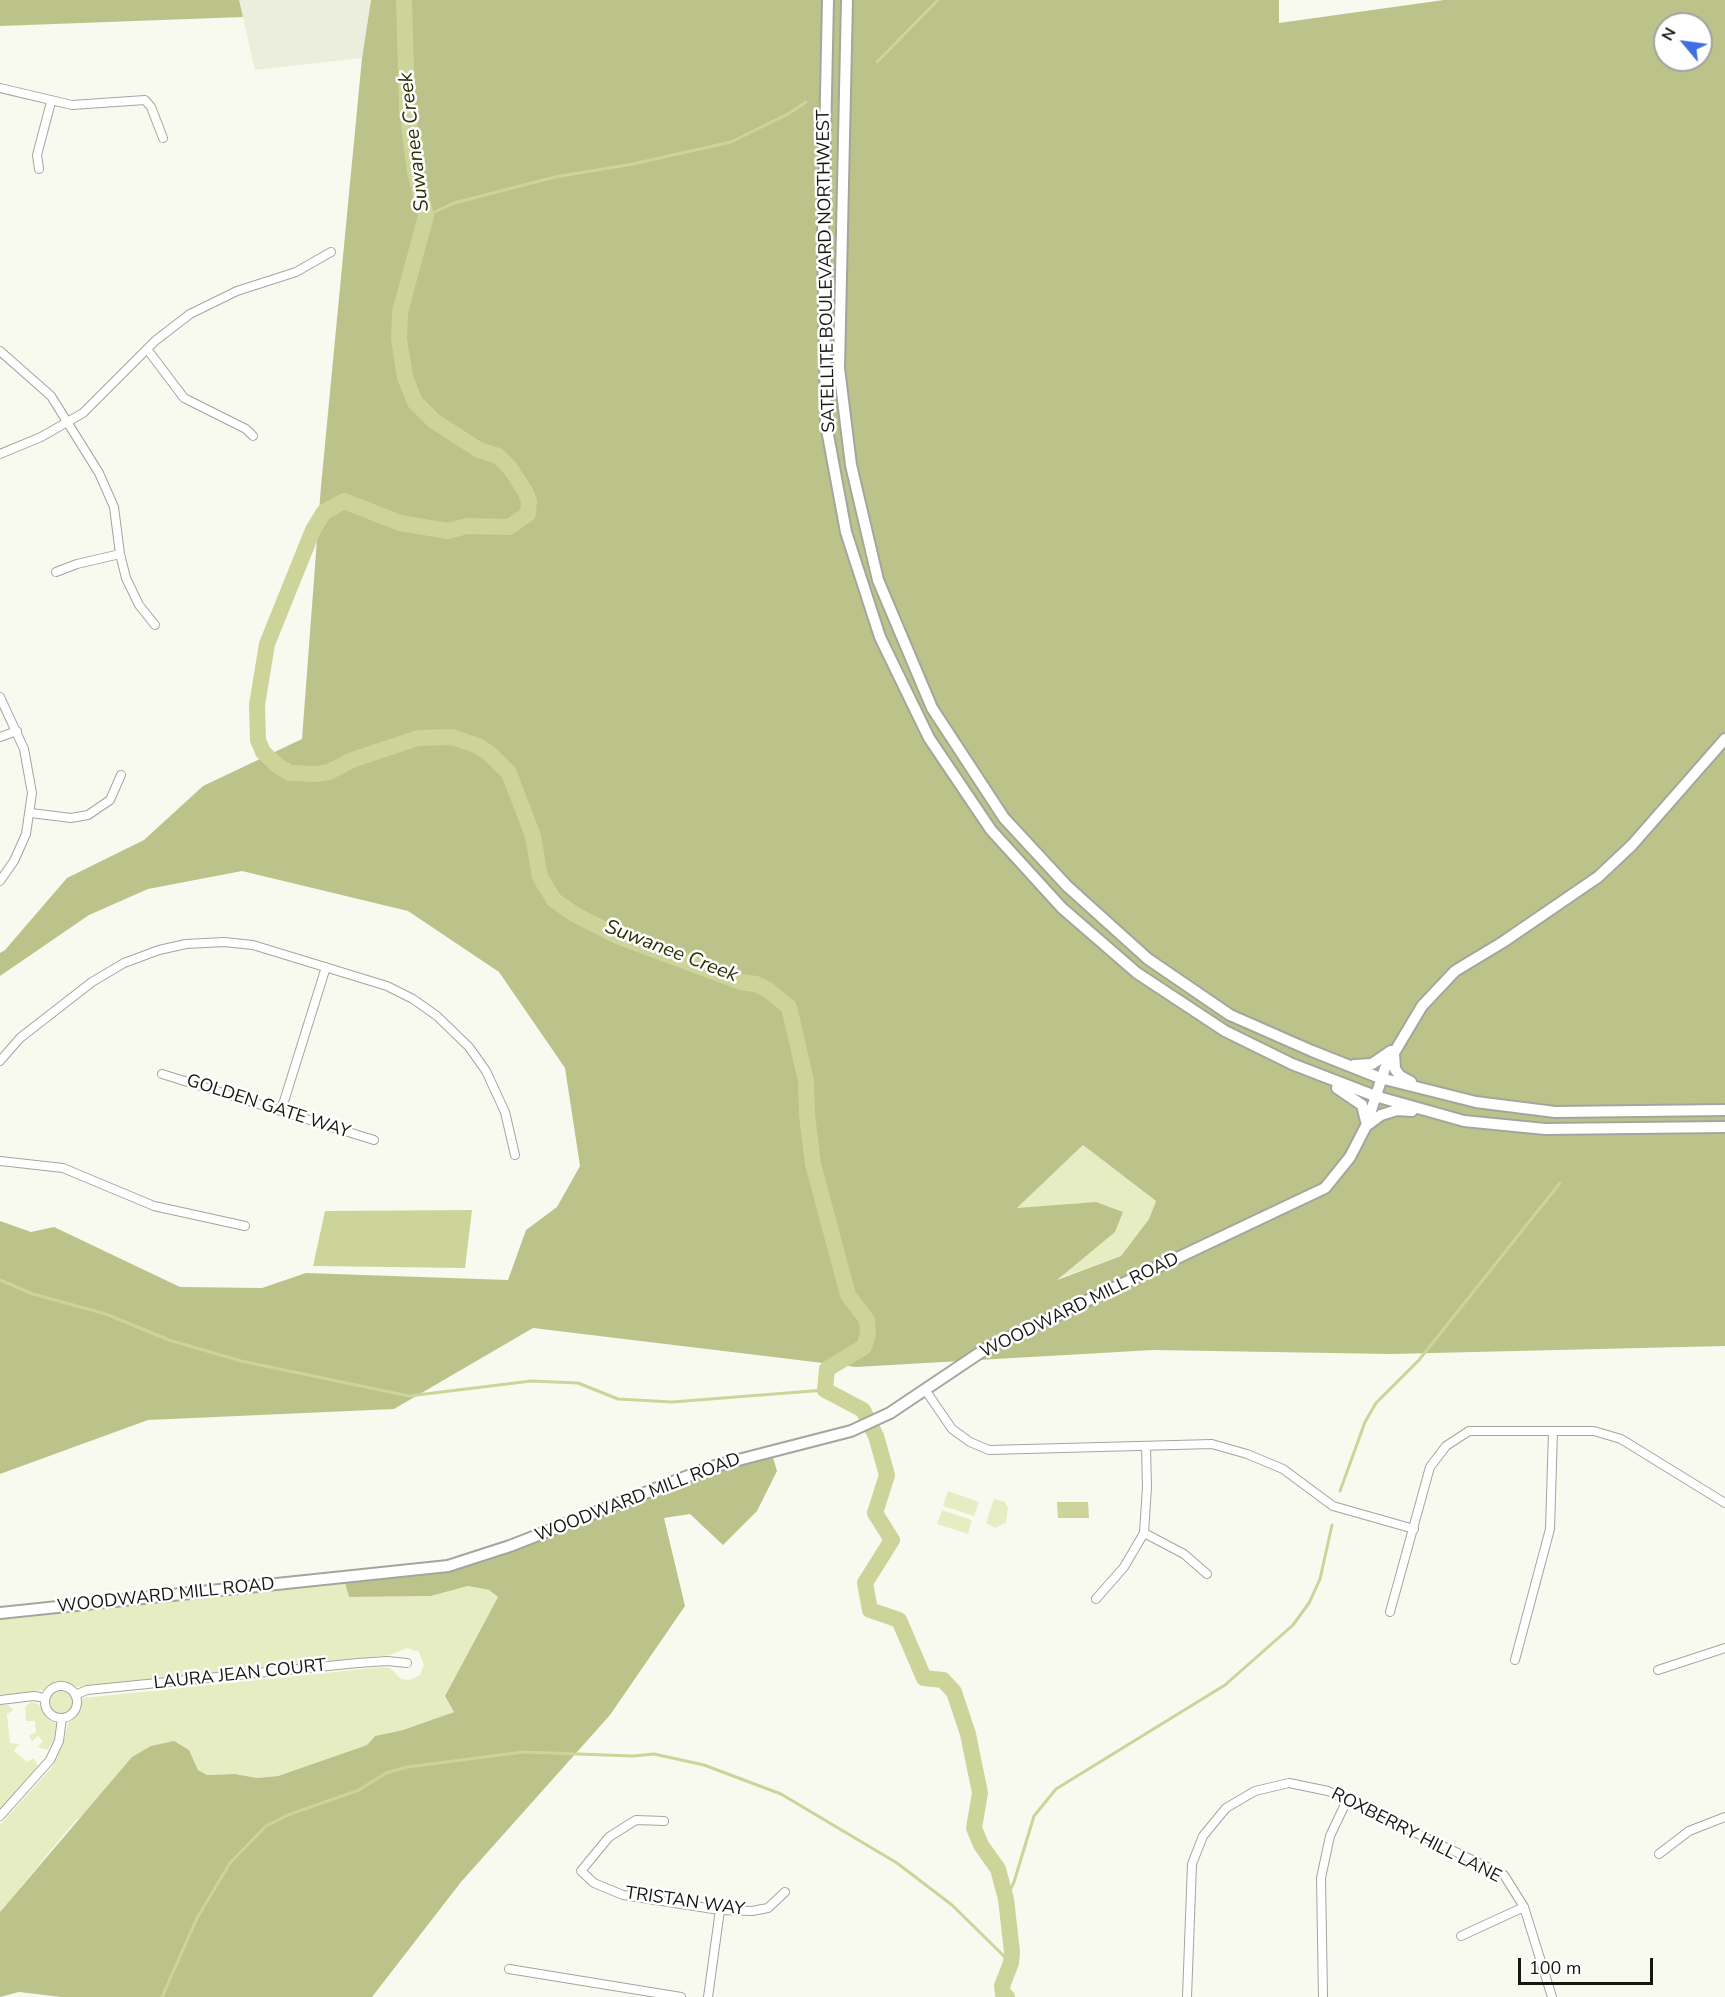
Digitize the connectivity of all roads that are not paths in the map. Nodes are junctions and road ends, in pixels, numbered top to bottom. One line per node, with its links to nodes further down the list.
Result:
1 (828, 0): 26 (main road, SATELLITE BOULEVARD NORTHWEST)
2 (847, 0): 27 (main road, SATELLITE BOULEVARD NORTHWEST)
3 (0, 88): 4 (street)
4 (51, 102): 5 (street); 6 (street)
5 (163, 138)
6 (39, 169)
7 (331, 252): 8 (street)
8 (147, 349): 10 (street); 11 (street)
9 (0, 351): 10 (street)
10 (68, 423): 12 (street); 13 (street)
11 (253, 436)
12 (0, 454)
13 (120, 555): 14 (street); 15 (street)
14 (56, 572)
15 (155, 625)
16 (0, 697): 17 (street)
17 (17, 731): 18 (street); 21 (street)
18 (0, 737)
19 (1725, 739): 24 (main road, WOODWARD MILL ROAD)
20 (121, 775): 21 (street)
21 (31, 813): 22 (street)
22 (0, 881)
23 (326, 967): 25 (street); 33 (street); 38 (street)
24 (1396, 1047): 27 (main road); 29 (main road, WOODWARD MILL ROAD); 30 (main road)
25 (0, 1061)
26 (1292, 1064): 31 (main road, SATELLITE BOULEVARD NORTHWEST); 35 (main road)
27 (1345, 1064): 29 (main road, SATELLITE BOULEVARD NORTHWEST)
28 (162, 1074): 33 (street, GOLDEN GATE WAY)
29 (1380, 1078): 30 (main road, SATELLITE BOULEVARD NORTHWEST); 31 (main road, WOODWARD MILL ROAD)
30 (1429, 1090): 32 (main road, SATELLITE BOULEVARD NORTHWEST)
31 (1375, 1096): 34 (main road, SATELLITE BOULEVARD NORTHWEST); 35 (main road, WOODWARD MILL ROAD)
32 (1725, 1110)
33 (281, 1111): 37 (street, GOLDEN GATE WAY)
34 (1429, 1111): 35 (main road); 36 (main road, SATELLITE BOULEVARD NORTHWEST)
35 (1366, 1126): 41 (main road, WOODWARD MILL ROAD)
36 (1725, 1127)
37 (374, 1140)
38 (515, 1155)
39 (0, 1161): 40 (street)
40 (245, 1226)
41 (926, 1391): 43 (street); 50 (main road, WOODWARD MILL ROAD)
42 (1553, 1431): 44 (street); 45 (street); 52 (street)
43 (1146, 1446): 45 (street); 46 (street)
44 (1725, 1503)
45 (1414, 1529): 49 (street)
46 (1144, 1533): 47 (street); 48 (street)
47 (1207, 1574)
48 (1096, 1599)
49 (1390, 1612)
50 (0, 1613)
51 (1725, 1648): 54 (street)
52 (1515, 1660)
53 (407, 1663): 55 (street, LAURA JEAN COURT)
54 (1658, 1670)
55 (75, 1695): 56 (street, LAURA JEAN COURT); 58 (street)
56 (45, 1698): 57 (street, LAURA JEAN COURT); 58 (street)
57 (0, 1700)
58 (62, 1718): 60 (street)
59 (1347, 1800): 65 (street, ROXBERRY HILL LANE); 71 (street, ROXBERRY HILL LANE); 72 (street)
60 (0, 1816)
61 (1725, 1817): 63 (street)
62 (664, 1821): 66 (street, TRISTAN WAY)
63 (1659, 1854)
64 (785, 1892): 66 (street, TRISTAN WAY)
65 (1524, 1907): 67 (street); 73 (street, ROXBERRY HILL LANE)
66 (720, 1910): 70 (street)
67 (1461, 1936)
68 (509, 1969): 69 (street)
69 (681, 1997)
70 (708, 1997)
71 (1187, 1997)
72 (1323, 1997)
73 (1552, 1997)

